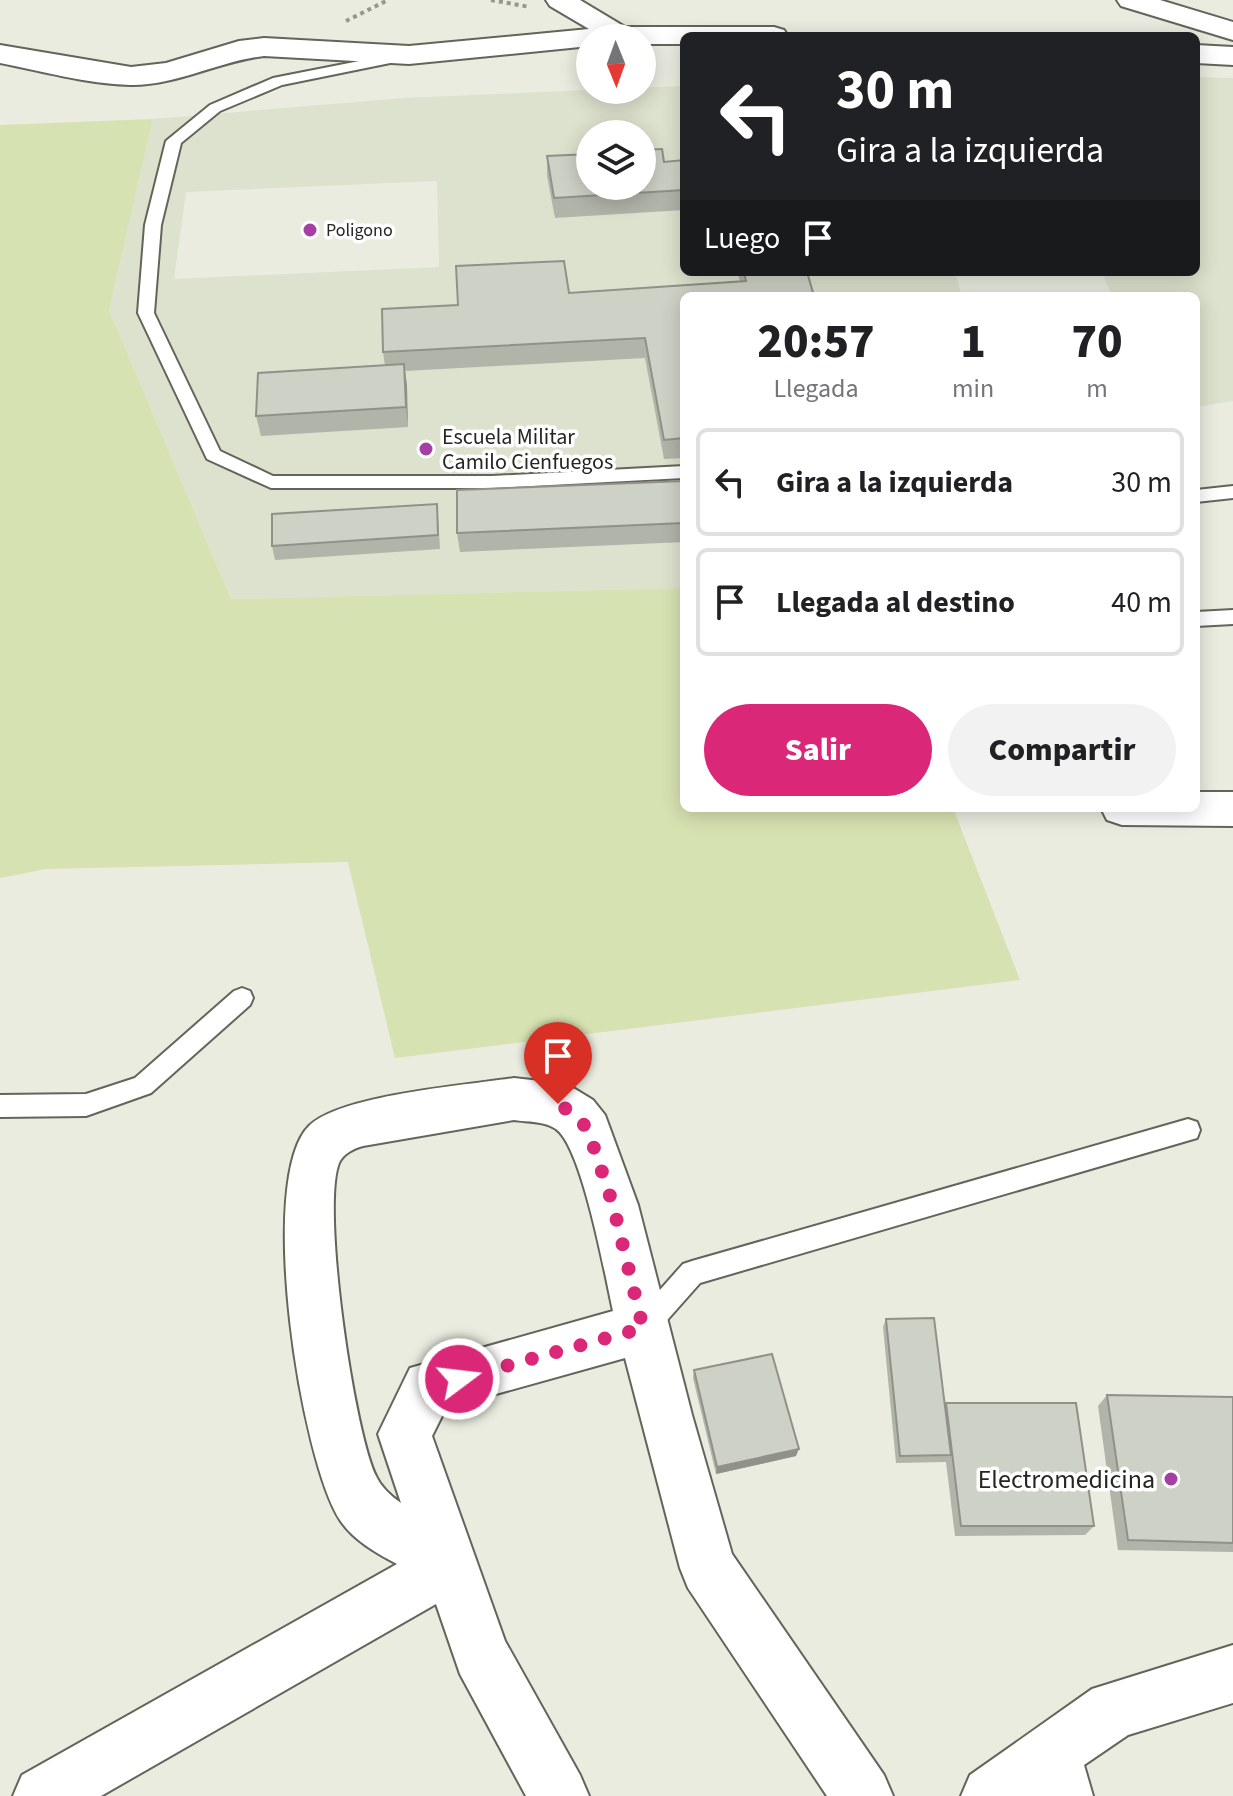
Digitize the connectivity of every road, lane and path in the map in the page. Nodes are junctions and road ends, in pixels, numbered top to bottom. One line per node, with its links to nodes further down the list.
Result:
1 (560, 0): 3 (street)
2 (1131, 0): 4 (street)
3 (600, 24)
4 (1233, 31)
5 (656, 35): 6 (street)
6 (680, 35)
7 (576, 39): 10 (street)
8 (0, 54): 10 (street)
9 (1200, 54): 11 (street)
10 (409, 55): 12 (lane)
11 (1233, 56)
12 (680, 472)
13 (1233, 492): 14 (lane)
14 (1200, 496)
15 (1233, 617): 16 (lane)
16 (1200, 619)
17 (1200, 809): 18 (street)
18 (1233, 809)
19 (242, 998): 20 (lane)
20 (0, 1106)
21 (1188, 1130): 22 (lane)
22 (643, 1328): 23 (street); 23 (street); 28 (street)
23 (452, 1564): 26 (street); 27 (street)
24 (1233, 1674): 25 (street)
25 (1056, 1774): 29 (street)
26 (43, 1796)
27 (559, 1796)
28 (863, 1796)
29 (991, 1796)

